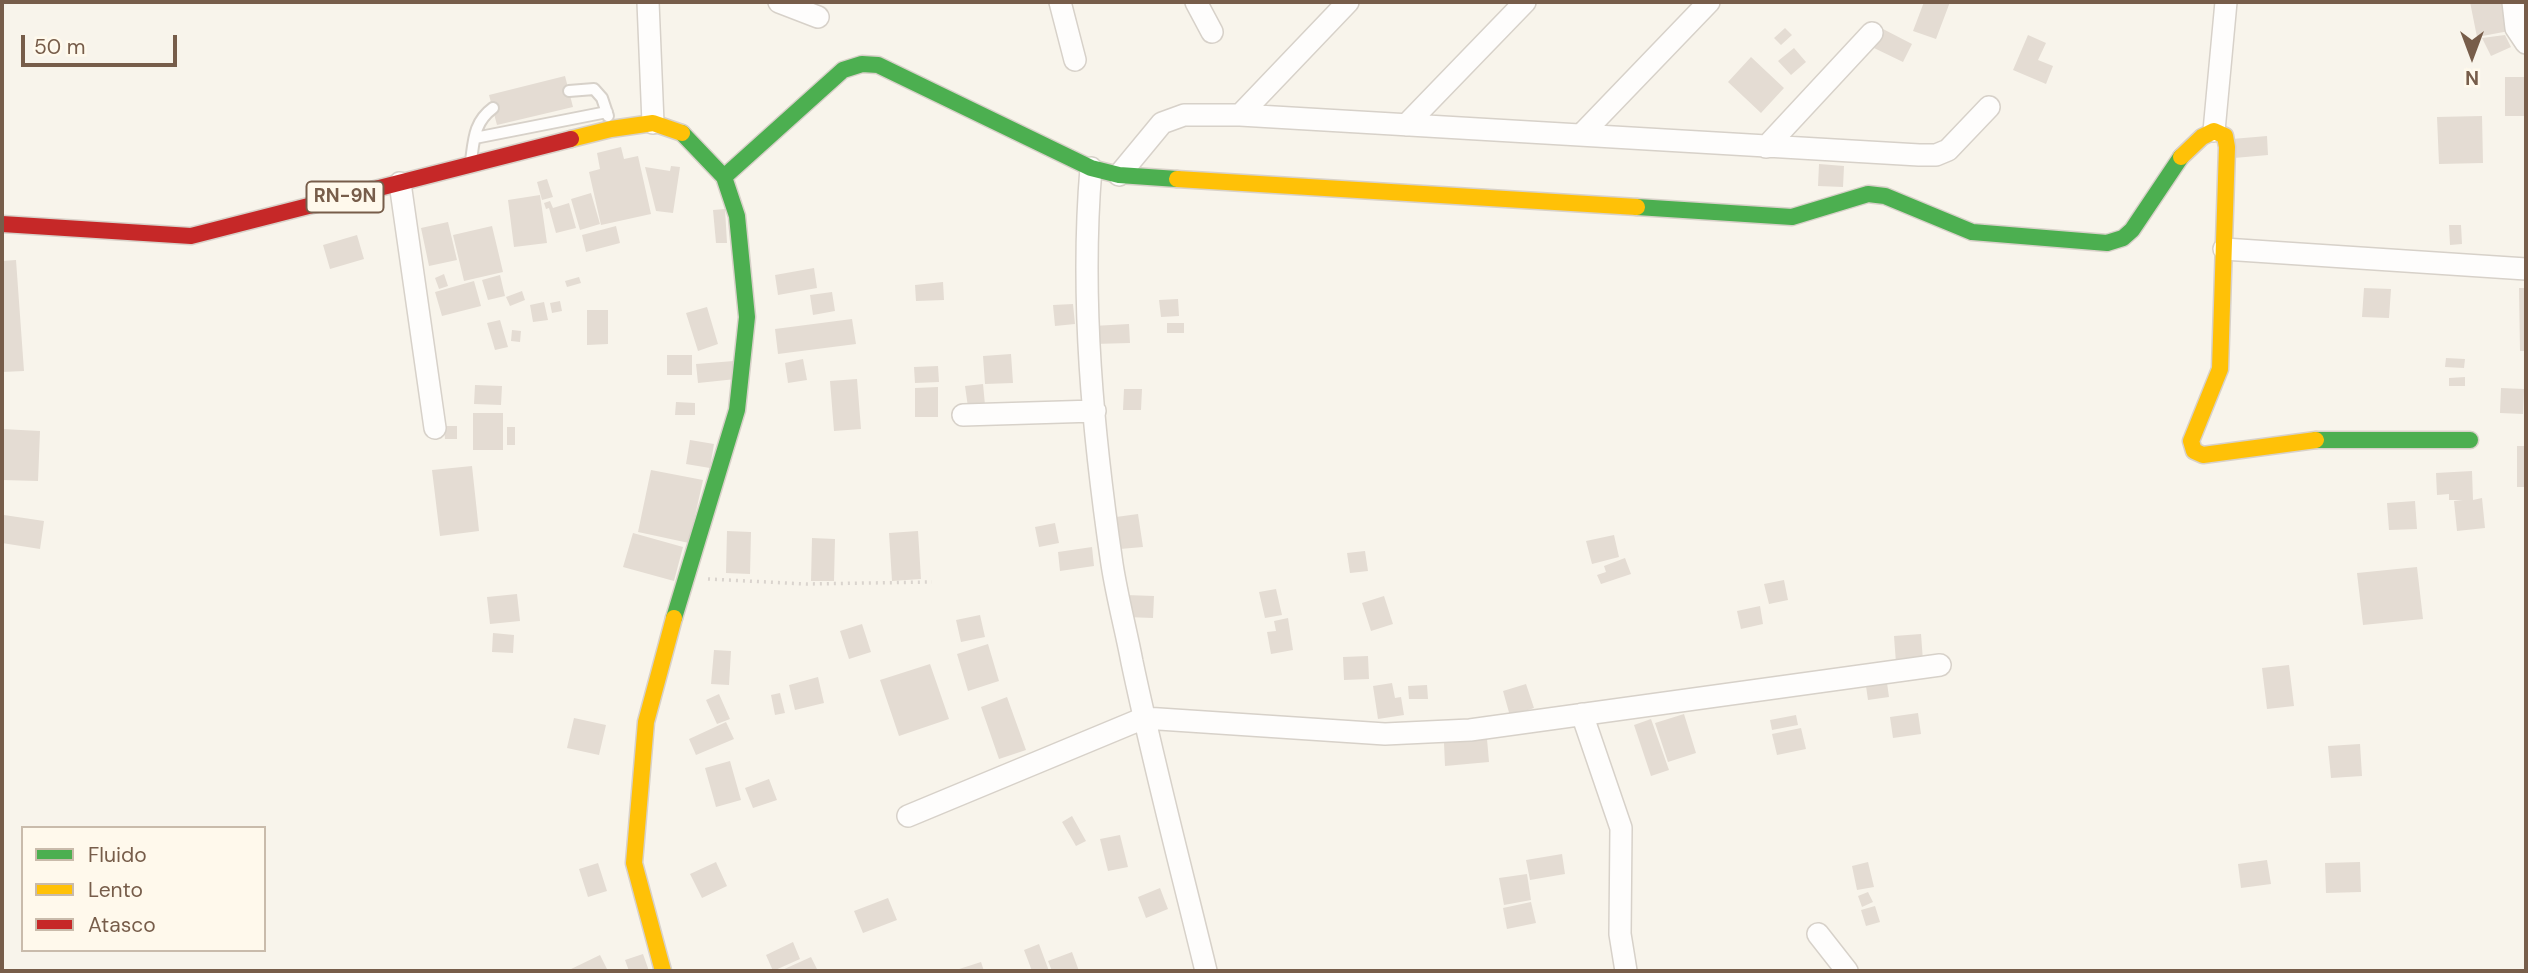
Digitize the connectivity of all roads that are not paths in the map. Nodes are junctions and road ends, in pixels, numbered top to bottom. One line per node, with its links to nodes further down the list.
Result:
1 (648, 2): 20 (street)
2 (779, 2): 10 (street)
3 (1060, 2): 14 (street)
4 (1196, 2): 11 (street)
5 (1349, 2): 19 (street)
6 (1525, 2): 21 (street)
7 (1709, 2): 24 (street)
8 (2226, 2): 23 (street)
9 (2513, 2): 13 (street)
10 (818, 17)
11 (1212, 32)
12 (1872, 33): 26 (street)
13 (2526, 43)
14 (1075, 60)
15 (569, 91): 18 (lane)
16 (1989, 107): 26 (street)
17 (493, 108): 25 (lane)
18 (607, 112): 22 (lane); 25 (lane)
19 (1240, 115): 21 (street); 29 (street)
20 (653, 123): 22 (street, RN-9N); 30 (street, RN-9N)
21 (1406, 125): 24 (street)
22 (611, 129): 27 (street, RN-9N)
23 (2214, 131): 29 (street); 33 (street)
24 (1581, 135): 26 (street)
25 (475, 138): 27 (lane)
26 (1766, 146)
27 (471, 164): 31 (street, RN-9N)
28 (1091, 168): 29 (street); 30 (street); 35 (street)
29 (1119, 175)
30 (724, 177): 44 (street, RN-9N)
31 (400, 183): 32 (street, RN-9N); 37 (street)
32 (2, 224)
33 (2224, 249): 34 (street); 38 (street)
34 (2526, 269)
35 (1095, 411): 36 (street); 41 (street)
36 (963, 415)
37 (435, 428)
38 (2470, 440)
39 (1940, 665): 40 (street)
40 (1582, 714): 41 (street); 46 (street)
41 (1144, 718): 42 (street); 45 (street)
42 (908, 816)
43 (1818, 934): 47 (street)
44 (663, 971)
45 (1206, 971)
46 (1626, 971)
47 (1847, 971)

